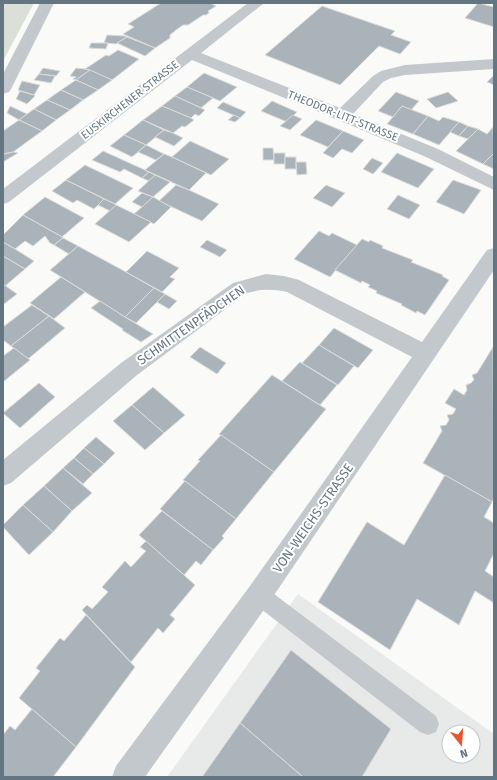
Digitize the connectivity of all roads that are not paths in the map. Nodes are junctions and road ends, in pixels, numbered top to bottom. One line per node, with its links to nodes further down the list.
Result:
1 (47, 3): 5 (street)
2 (257, 3): 3 (street, EUSKIRCHENER STRASSE)
3 (189, 54): 6 (street, THEODOR-LITT-STRASSE); 8 (street, EUSKIRCHENER STRASSE)
4 (494, 64): 6 (street)
5 (3, 89)
6 (342, 115): 7 (street, THEODOR-LITT-STRASSE)
7 (494, 184)
8 (3, 198)
9 (494, 255): 10 (street, VON-WEICHS-STRASSE)
10 (425, 354): 11 (street, SCHMITTENPFÄDCHEN); 12 (street, VON-WEICHS-STRASSE)
11 (3, 475)
12 (259, 595): 13 (lane); 14 (street, VON-WEICHS-STRASSE)
13 (428, 724)
14 (127, 777)

